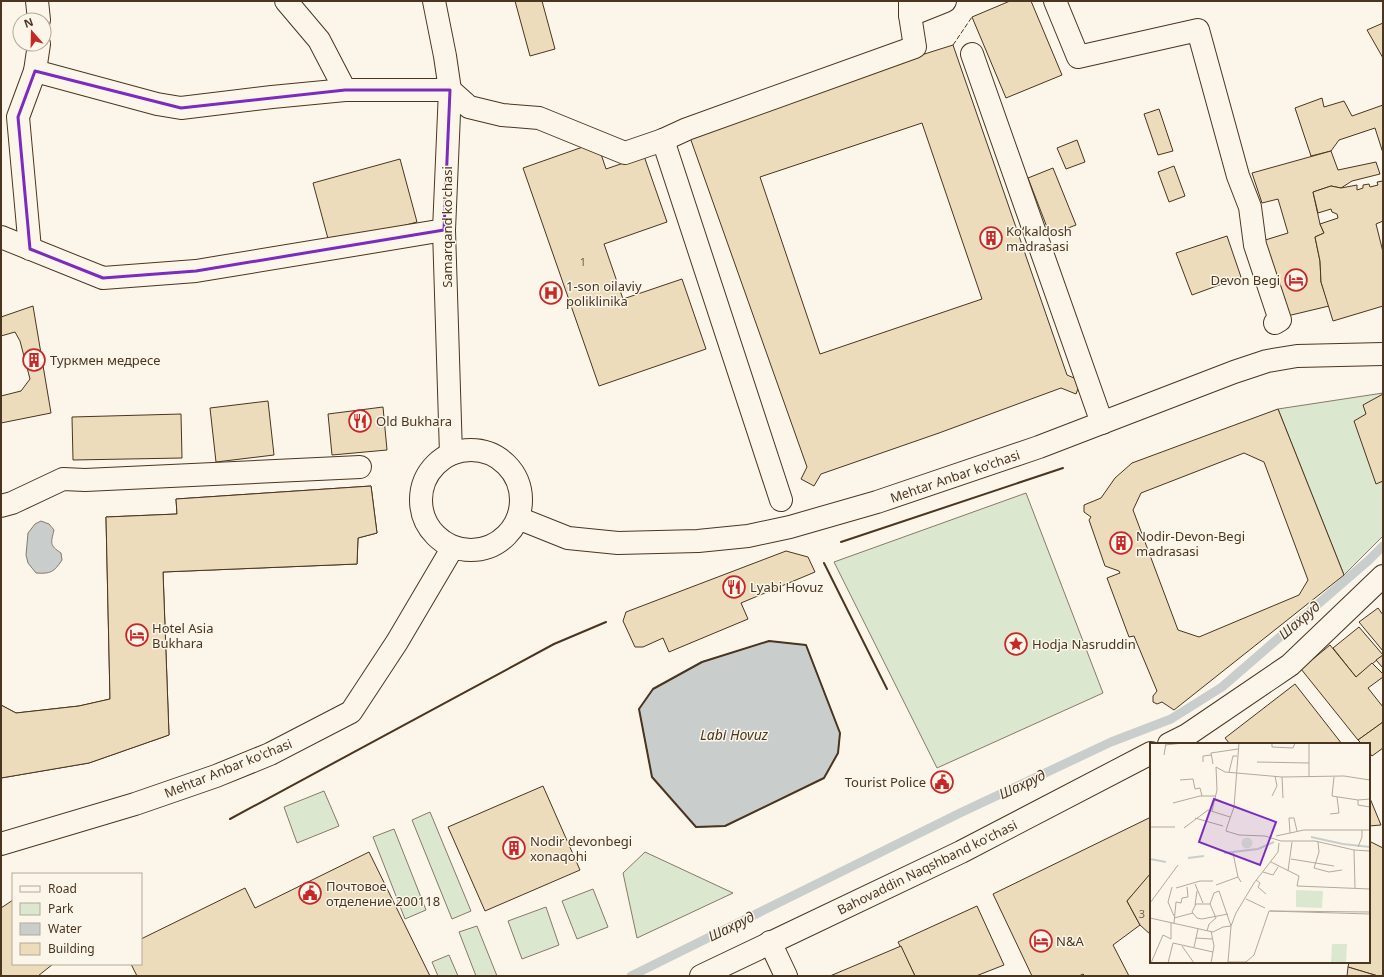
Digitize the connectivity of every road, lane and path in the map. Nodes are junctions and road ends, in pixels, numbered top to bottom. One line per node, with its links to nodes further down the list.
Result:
1 (37, 1): 7 (street)
2 (286, 1): 11 (street)
3 (434, 1): 12 (street, Samarqand ko'chasi)
4 (945, 1): 6 (street)
5 (1055, 1): 17 (street)
6 (910, 8): 13 (street)
7 (38, 12)
8 (38, 52): 10 (street)
9 (972, 54): 19 (street)
10 (35, 71): 11 (street); 16 (street)
11 (345, 90): 12 (street)
12 (450, 90): 13 (street); 14 (street, Samarqand ko'chasi)
13 (663, 140): 22 (street)
14 (444, 230): 16 (street); 20 (street, Samarqand ko'chasi)
15 (1, 237): 16 (street)
16 (30, 249)
17 (1275, 323)
18 (1383, 354): 19 (street, Mehtar Anbar ko'chasi)
19 (1102, 423): 24 (street, Mehtar Anbar ko'chasi)
20 (451, 454): 24 (street); 25 (street)
21 (360, 467): 23 (street)
22 (781, 500)
23 (1, 506)
24 (518, 518): 25 (street)
25 (453, 547): 29 (street, Mehtar Anbar ko'chasi)
26 (1383, 576): 27 (street)
27 (1171, 743)
28 (1150, 754): 30 (street, Bahovaddin Naqshband ko'chasi)
29 (3, 842)
30 (770, 942): 31 (street, Bahovaddin Naqshband ko'chasi); 32 (street)
31 (701, 976)
32 (786, 976)

